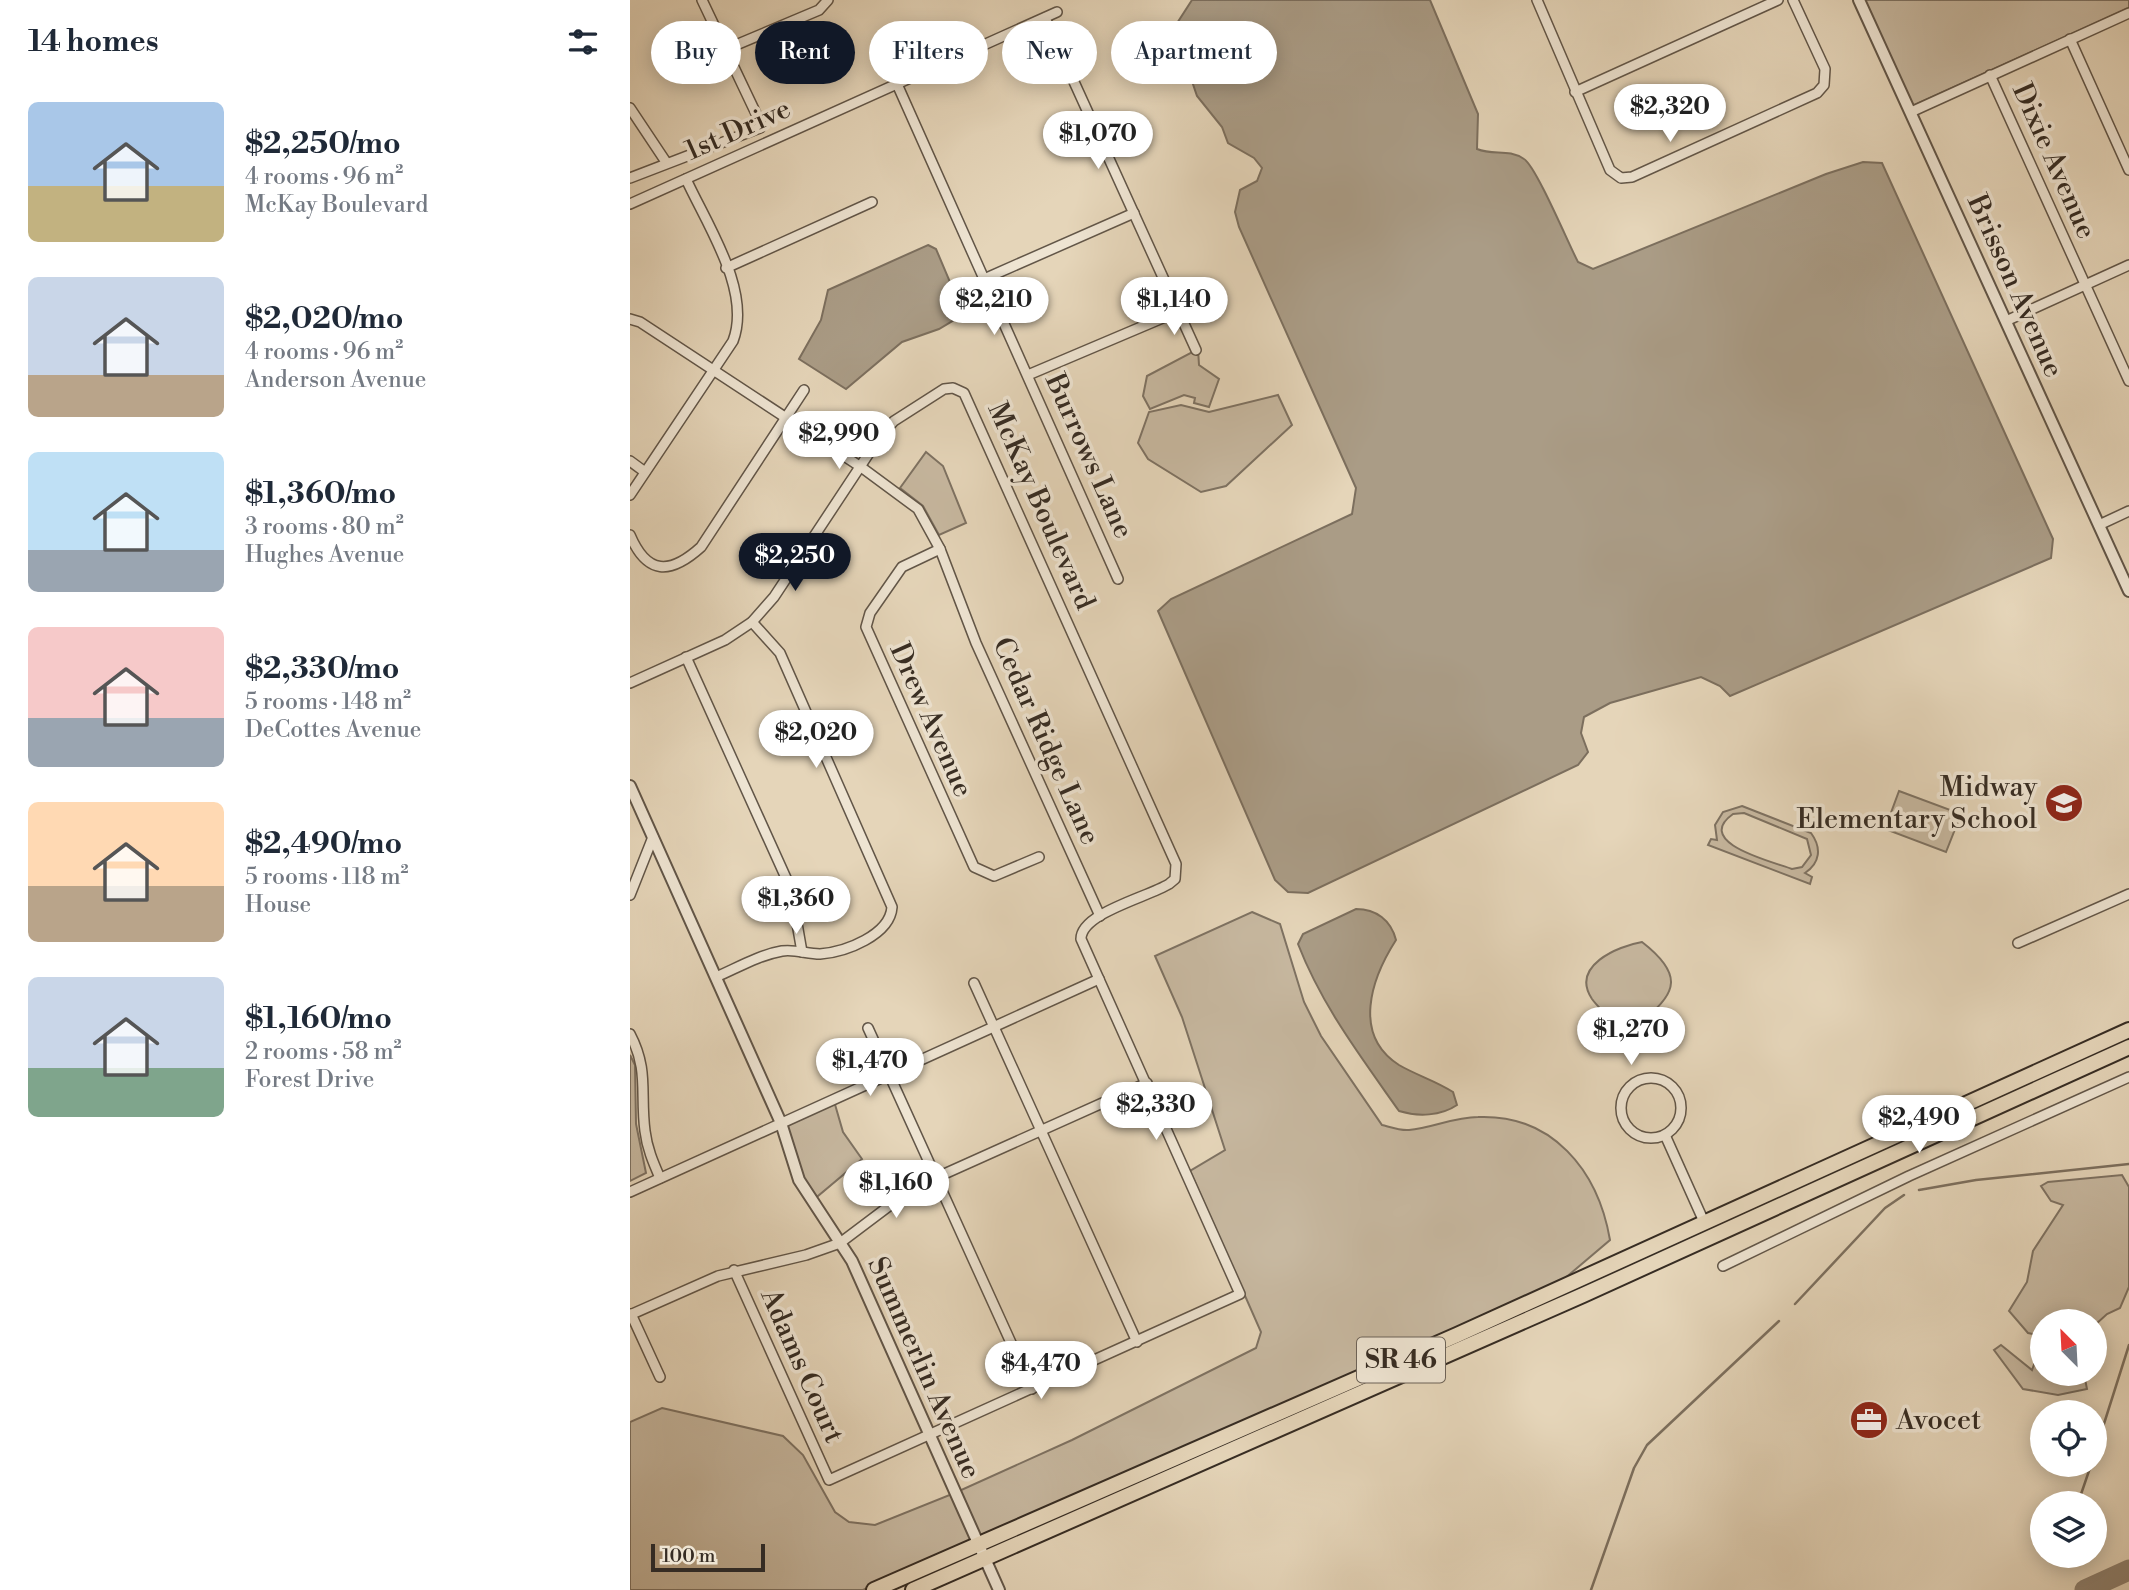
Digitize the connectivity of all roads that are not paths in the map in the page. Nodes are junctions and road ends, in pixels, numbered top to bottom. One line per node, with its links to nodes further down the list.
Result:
1 (702, 0): 10 (street)
2 (828, 0): 12 (street)
3 (1536, 0): 17 (street)
4 (1778, 0): 17 (street)
5 (1793, 0): 17 (street)
6 (1859, 0): 19 (street, Brisson Avenue)
7 (1057, 12): 9 (street, 1st Drive)
8 (2129, 13): 11 (street)
9 (1045, 18): 13 (street, 1st Drive); 26 (street)
10 (711, 21)
11 (2070, 39): 14 (street); 21 (street)
12 (741, 43)
13 (988, 43)
14 (1990, 75): 19 (street); 30 (street, Dixie Avenue)
15 (741, 84): 20 (street)
16 (897, 84): 23 (street, 1st Drive); 29 (street, Burrows Lane)
17 (1575, 92)
18 (630, 108): 20 (street)
19 (1911, 112): 33 (street, Brisson Avenue)
20 (666, 162): 22 (street)
21 (2129, 170)
22 (630, 178)
23 (686, 179): 25 (street, 1st Drive); 28 (street)
24 (872, 202): 28 (street)
25 (630, 204)
26 (1134, 213): 29 (street); 31 (street)
27 (2129, 265): 30 (street)
28 (726, 268): 35 (street)
29 (984, 279): 36 (street, Burrows Lane)
30 (2086, 286): 33 (street); 37 (street, Dixie Avenue)
31 (1179, 311): 34 (street); 36 (street)
32 (630, 319): 35 (street, Cedar Ridge Lane)
33 (2006, 321): 45 (street, Brisson Avenue)
34 (1196, 350)
35 (713, 371): 39 (street, Cedar Ridge Lane); 42 (street)
36 (1028, 375): 48 (street, Burrows Lane)
37 (2129, 381)
38 (804, 390): 39 (street)
39 (786, 419): 41 (street, Cedar Ridge Lane); 46 (street)
40 (630, 461): 42 (street)
41 (861, 467): 47 (street, Cedar Ridge Lane); 50 (street, McKay Boulevard); 58 (street, McKay Boulevard)
42 (645, 472): 43 (street)
43 (630, 495)
44 (2129, 511): 45 (street)
45 (2099, 524): 49 (street, Brisson Avenue)
46 (630, 535)
47 (940, 549): 55 (street, Drew Avenue); 58 (street, Cedar Ridge Lane)
48 (1118, 579)
49 (2129, 591)
50 (752, 622): 51 (street, McKay Boulevard); 60 (street)
51 (686, 657): 52 (street, McKay Boulevard); 60 (street)
52 (630, 683)
53 (630, 786): 54 (street, Summerlin Avenue)
54 (653, 837): 57 (street); 61 (street, Summerlin Avenue)
55 (1039, 857)
56 (2129, 894): 59 (street)
57 (630, 895)
58 (1100, 916): 62 (street, McKay Boulevard)
59 (2018, 943)
60 (802, 952): 61 (street)
61 (716, 977): 72 (street, Summerlin Avenue)
62 (1099, 979): 64 (street); 71 (street)
63 (974, 983): 64 (street)
64 (994, 1025): 69 (street); 73 (street)
65 (868, 1028): 69 (street)
66 (2129, 1030): 78 (main road, SR 46)
67 (630, 1034): 76 (street)
68 (2129, 1047): 88 (main road, SR 46)
69 (888, 1073): 72 (street); 75 (street)
70 (2129, 1077): 80 (street)
71 (1147, 1083): 73 (street); 83 (street)
72 (781, 1123): 76 (street); 79 (street, Summerlin Avenue)
73 (1042, 1129): 75 (street); 83 (street)
74 (1665, 1135): 74 (street); 78 (street)
75 (936, 1177): 79 (street); 85 (street)
76 (660, 1178): 77 (street)
77 (630, 1192)
78 (1704, 1224): 87 (main road, SR 46)
79 (841, 1242): 81 (street); 86 (street, Summerlin Avenue)
80 (1723, 1266)
81 (734, 1270): 82 (street); 86 (street, Adams Court)
82 (631, 1315): 84 (street)
83 (1137, 1342): 85 (street)
84 (660, 1377)
85 (1032, 1389): 86 (street)
86 (930, 1434): 87 (street, Summerlin Avenue)
87 (979, 1544): 88 (street, Summerlin Avenue); 89 (main road, SR 46)
88 (985, 1559): 90 (main road, SR 46); 91 (street, Summerlin Avenue)
89 (874, 1590)
90 (913, 1590)
91 (999, 1590)

